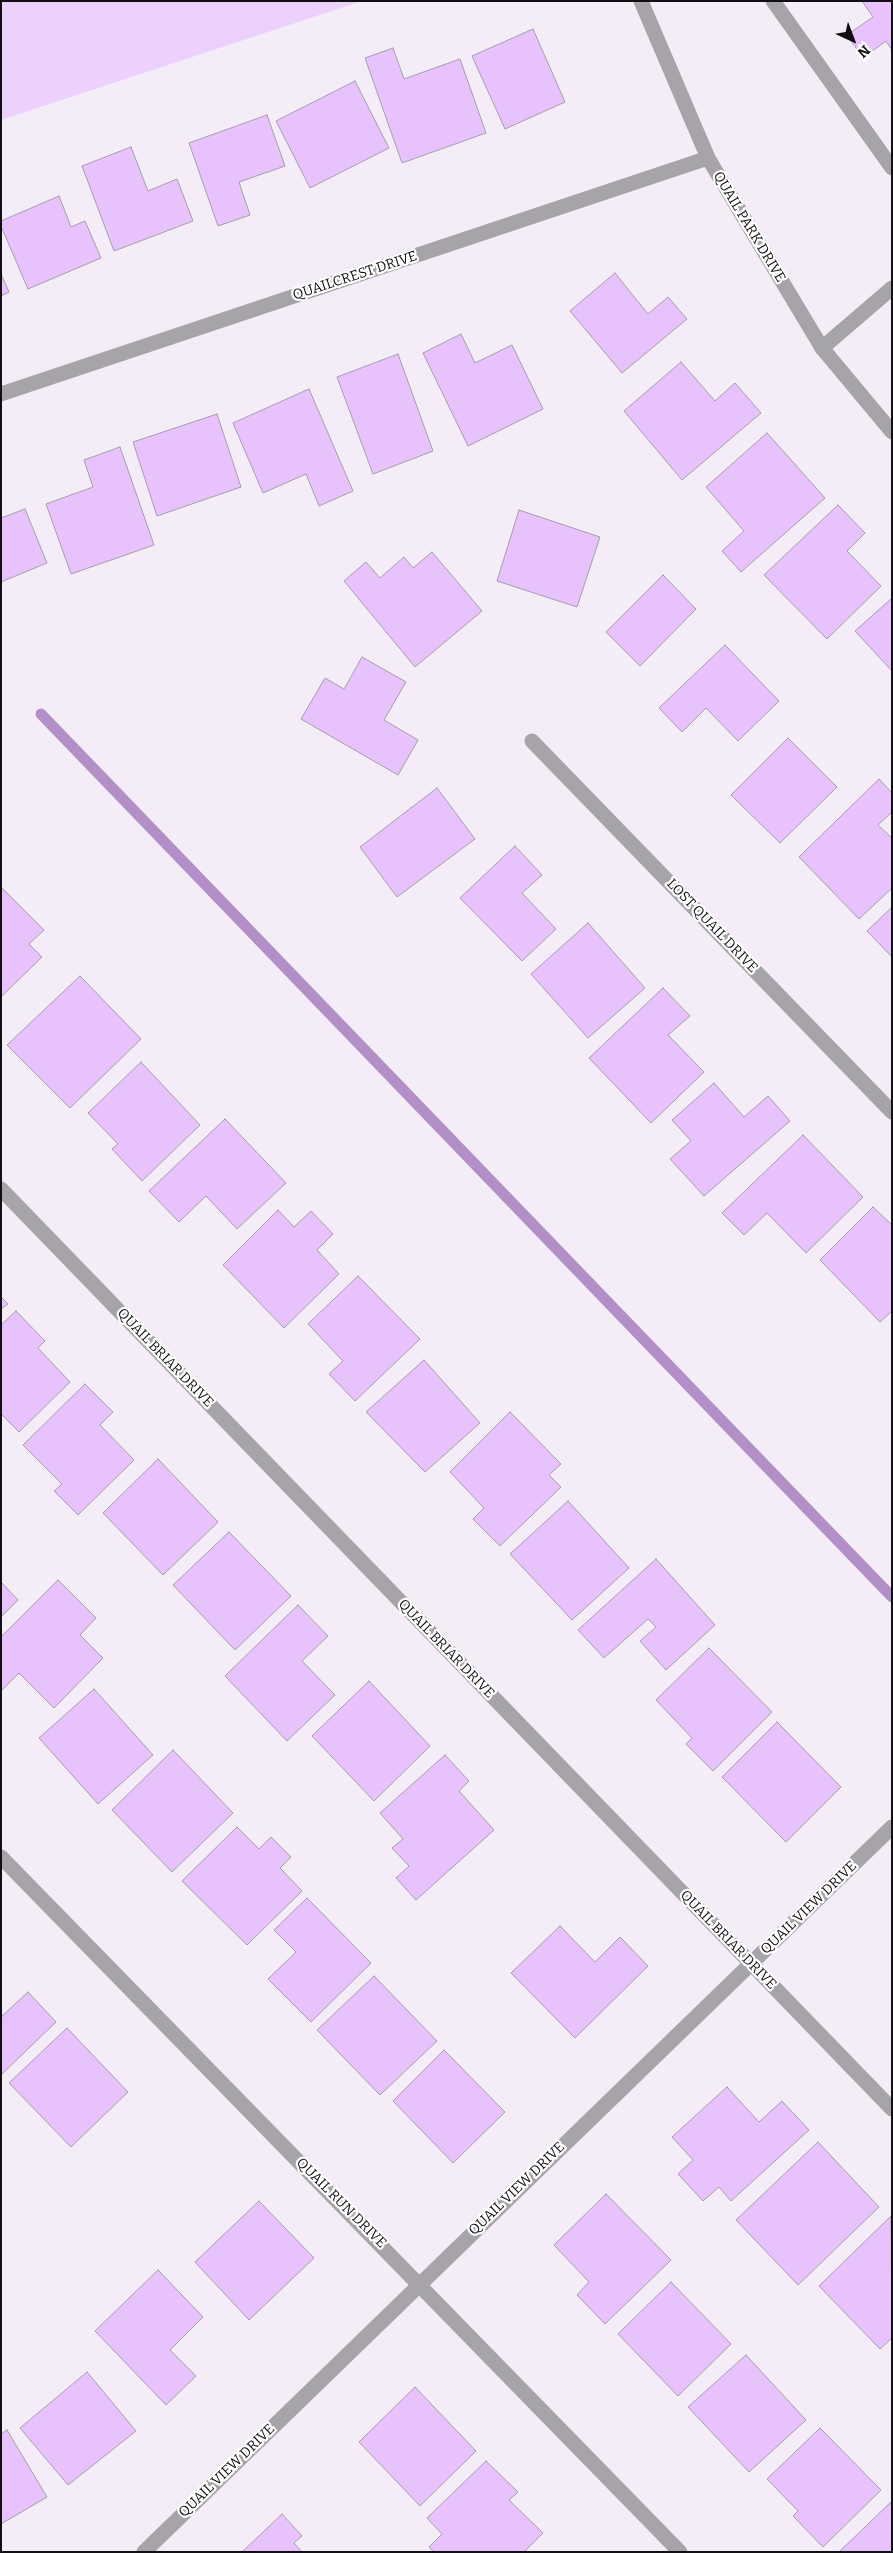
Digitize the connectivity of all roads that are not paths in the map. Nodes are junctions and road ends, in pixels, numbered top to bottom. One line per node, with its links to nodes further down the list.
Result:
1 (641, 1): 3 (street, QUAIL PARK DRIVE)
2 (773, 1): 4 (street)
3 (708, 158): 6 (street, QUAIL PARK DRIVE); 7 (street, QUAILCREST DRIVE)
4 (892, 168)
5 (892, 288): 6 (street)
6 (822, 348): 8 (street, QUAIL PARK DRIVE)
7 (1, 394)
8 (892, 432)
9 (532, 741): 10 (street, LOST QUAIL DRIVE)
10 (892, 1112)
11 (1, 1189): 14 (street, QUAIL BRIAR DRIVE)
12 (892, 1827): 14 (street, QUAIL VIEW DRIVE)
13 (1, 1857): 16 (street, QUAIL RUN DRIVE)
14 (751, 1964): 15 (street, QUAIL BRIAR DRIVE); 16 (street, QUAIL VIEW DRIVE)
15 (892, 2109)
16 (420, 2283): 17 (street, QUAIL VIEW DRIVE); 18 (street, QUAIL RUN DRIVE)
17 (144, 2552)
18 (680, 2552)

